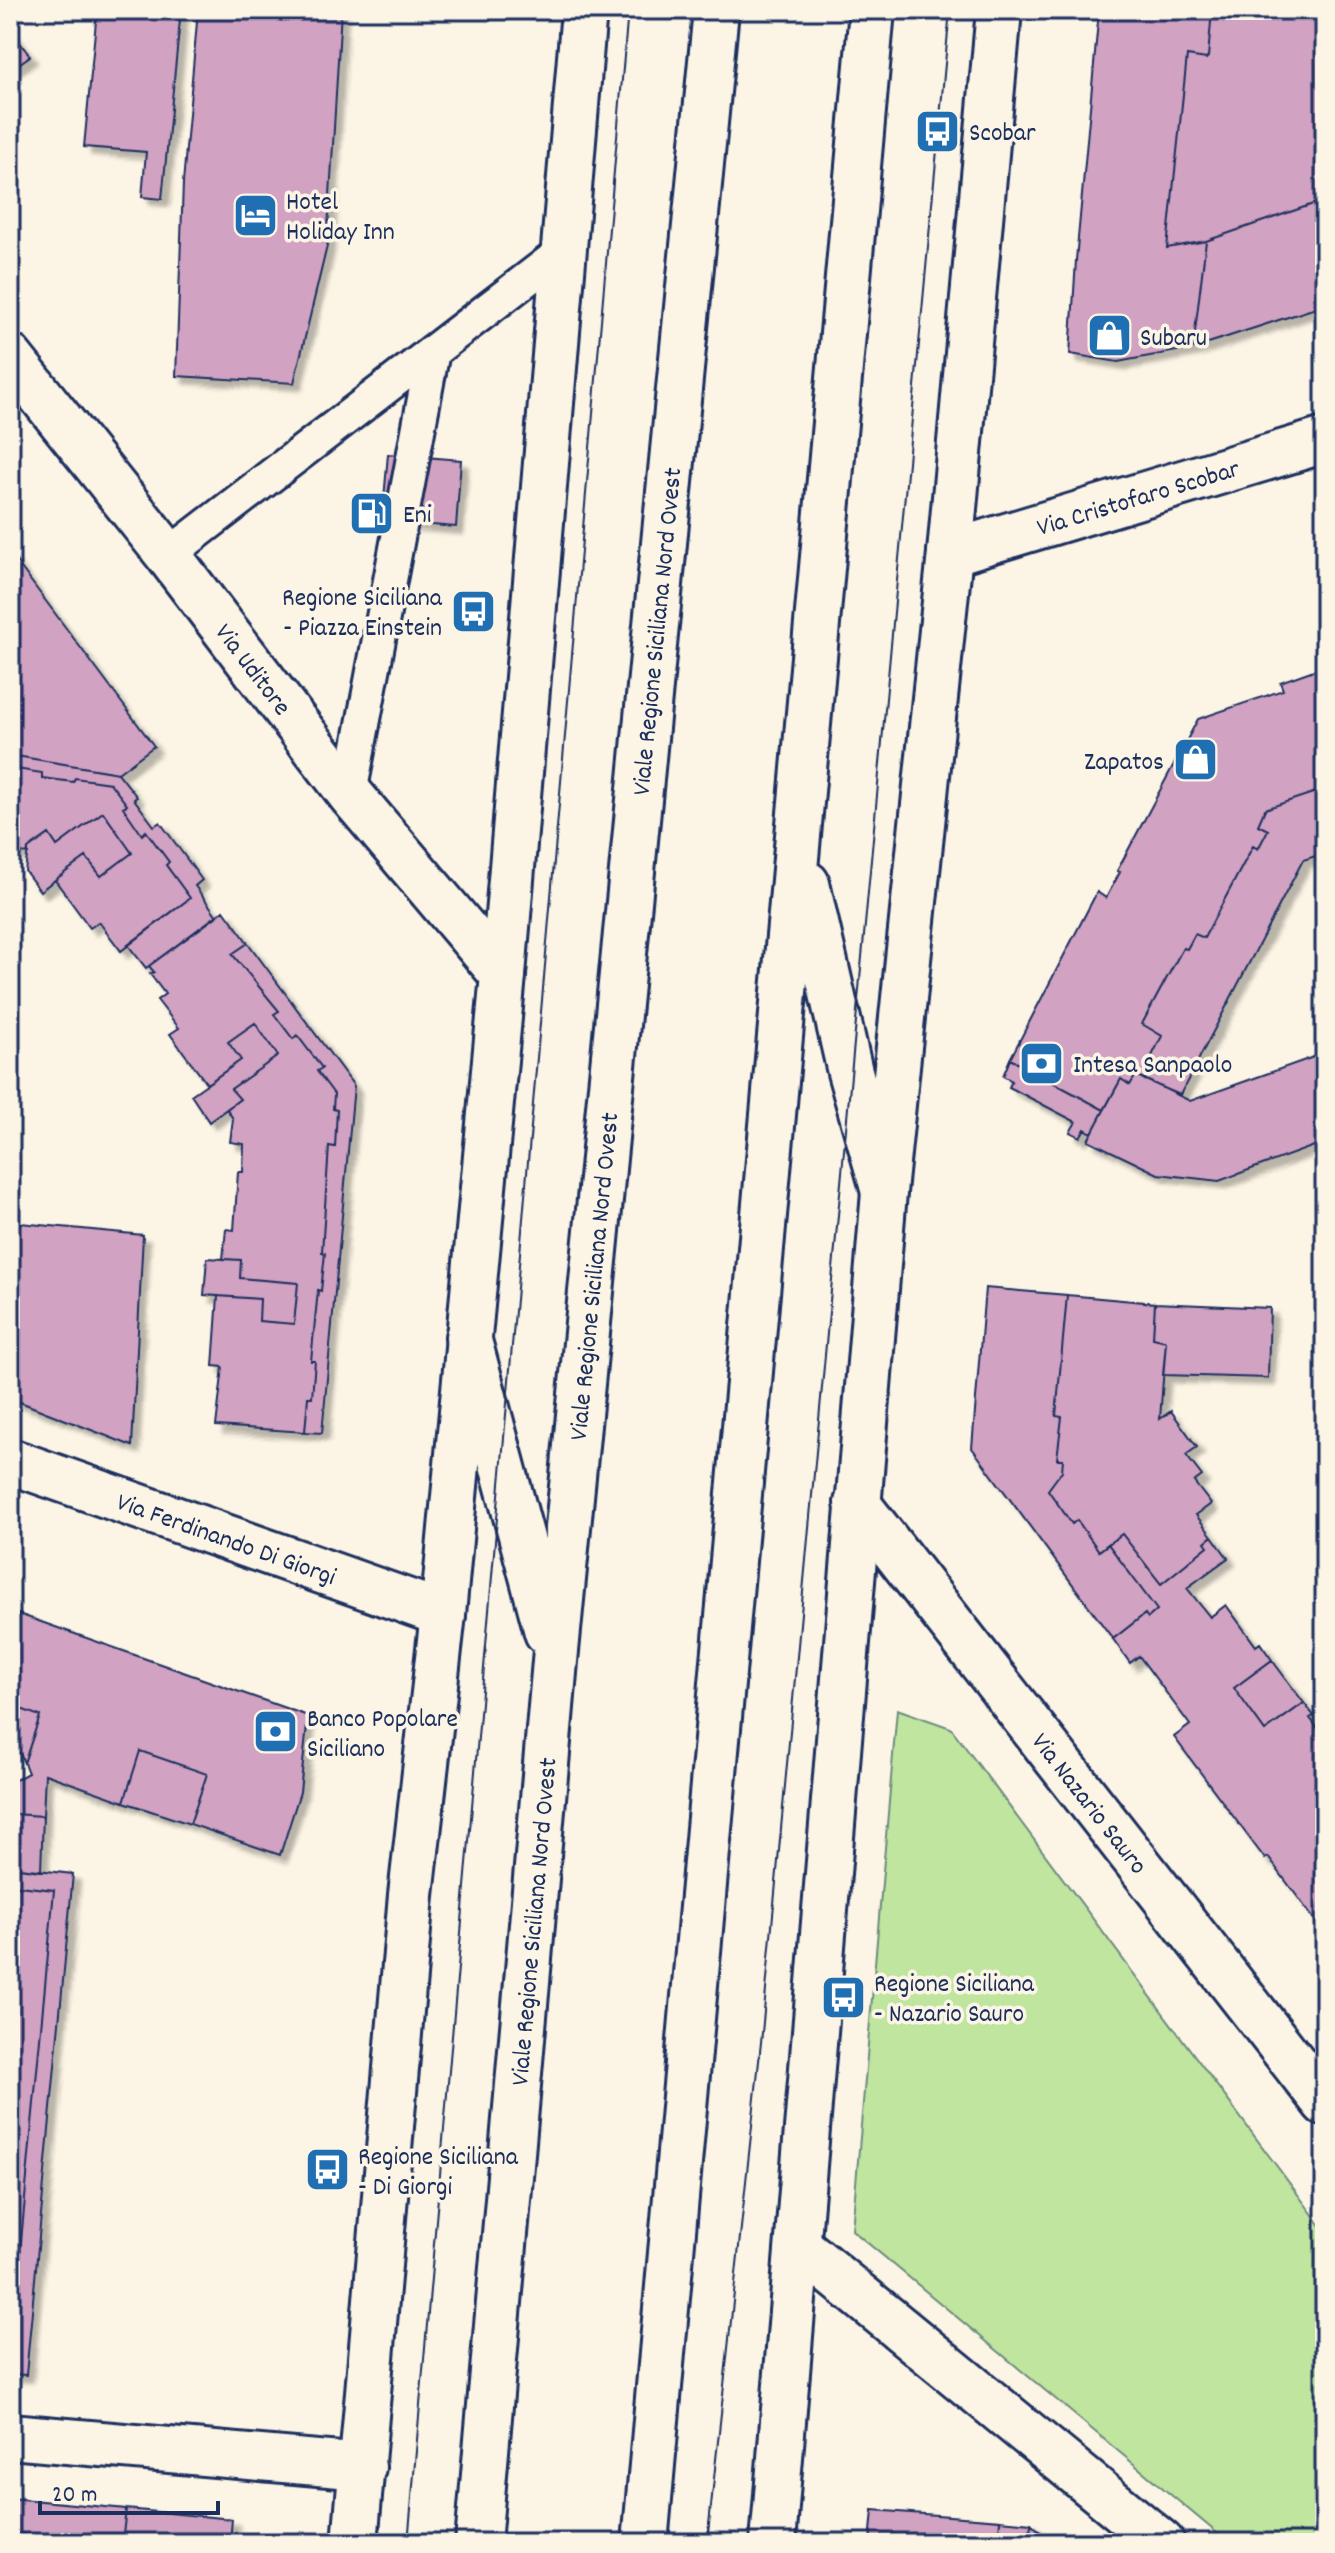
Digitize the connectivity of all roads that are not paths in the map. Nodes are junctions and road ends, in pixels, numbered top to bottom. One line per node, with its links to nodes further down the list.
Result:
1 (584, 10): 5 (street)
2 (716, 10): 19 (street, Viale Regione Siciliana Nord Ovest)
3 (872, 10): 12 (street)
4 (999, 10): 9 (street)
5 (562, 252): 6 (lane); 13 (street)
6 (433, 351): 10 (lane); 11 (lane)
7 (10, 357): 10 (street, Via Uditore)
8 (1325, 440): 9 (street, Via Cristofaro Scobar)
9 (950, 553): 14 (street)
10 (168, 555): 11 (street, Via Uditore)
11 (350, 794): 13 (street, Via Uditore)
12 (798, 845): 14 (street); 26 (street)
13 (503, 975): 15 (street)
14 (884, 1192): 17 (street)
15 (468, 1337): 18 (street); 19 (street)
16 (10, 1461): 18 (street, Via Ferdinando Di Giorgi)
17 (857, 1503): 20 (street, Via Nazario Sauro); 21 (street)
18 (443, 1614): 23 (street)
19 (555, 1661): 25 (street, Viale Regione Siciliana Nord Ovest)
20 (1325, 2103)
21 (799, 2246): 27 (street); 28 (street)
22 (10, 2436): 23 (street)
23 (363, 2467): 24 (street)
24 (355, 2543)
25 (478, 2543)
26 (645, 2543)
27 (773, 2543)
28 (1162, 2543)

